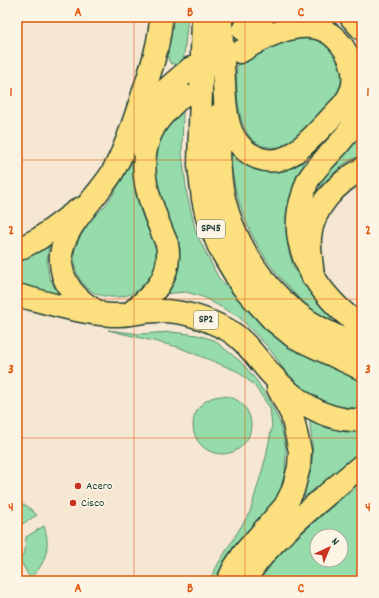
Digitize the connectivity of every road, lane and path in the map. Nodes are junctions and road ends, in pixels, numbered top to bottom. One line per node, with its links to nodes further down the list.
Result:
1 (162, 17): 9 (main road)
2 (263, 17): 4 (main road)
3 (215, 19): 5 (main road); 18 (main road, SP45); 19 (main road, SP45)
4 (243, 30)
5 (240, 52)
6 (191, 68): 9 (main road)
7 (183, 95): 16 (main road)
8 (362, 114): 13 (main road)
9 (132, 127): 11 (main road)
10 (362, 169): 13 (main road)
11 (90, 201): 12 (main road); 15 (main road)
12 (17, 250)
13 (313, 277): 17 (main road)
14 (17, 295): 15 (main road, SP2)
15 (102, 314): 16 (main road, SP2)
16 (129, 314): 20 (main road, SP2)
17 (362, 327)
18 (362, 347)
19 (362, 369)
20 (271, 374): 21 (main road, SP2); 23 (main road)
21 (362, 420)
22 (362, 465): 24 (main road)
23 (228, 581)
24 (245, 581)

